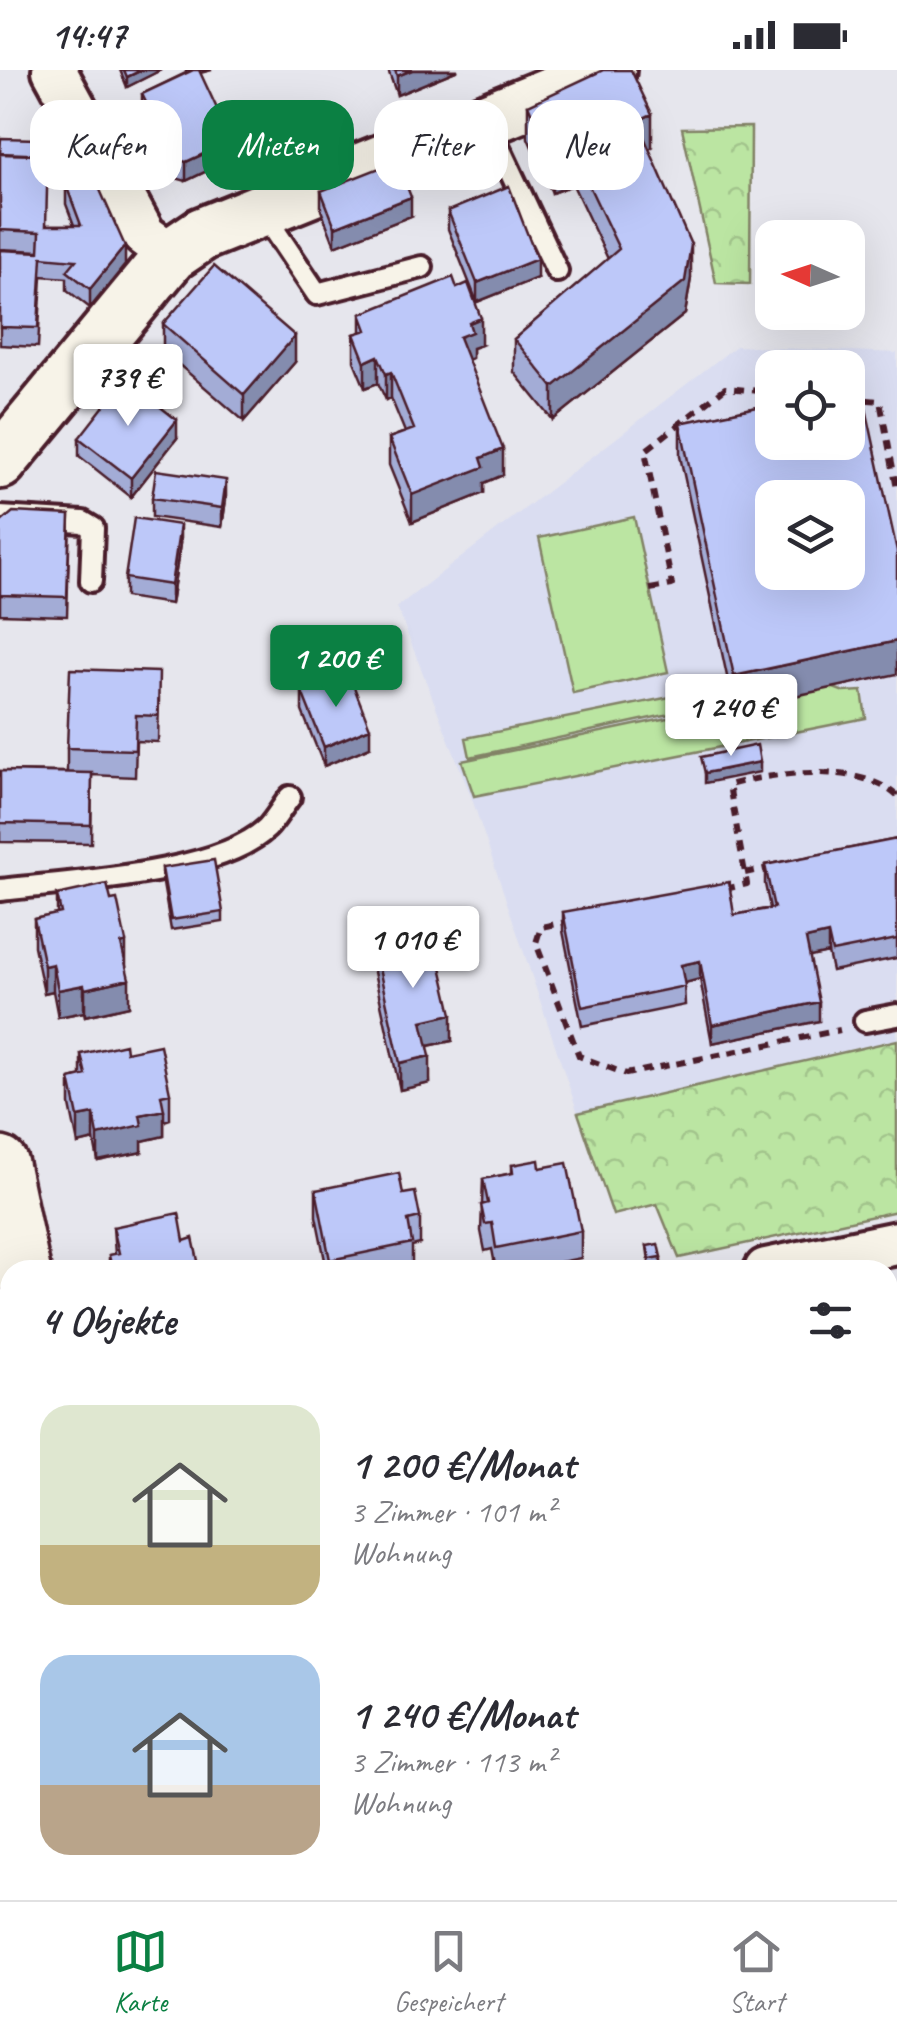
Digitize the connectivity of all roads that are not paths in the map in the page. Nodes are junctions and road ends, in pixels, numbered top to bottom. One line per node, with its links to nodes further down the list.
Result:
1 (54, 70): 7 (street)
2 (609, 70): 3 (street)
3 (508, 111)
4 (374, 165): 6 (street)
5 (508, 167): 9 (lane)
6 (261, 210): 7 (street); 8 (lane)
7 (171, 255): 10 (street)
8 (422, 267)
9 (557, 271)
10 (0, 462)
11 (0, 517): 12 (lane)
12 (92, 582)
13 (290, 797): 14 (lane)
14 (0, 890)
15 (897, 1015): 16 (lane)
16 (865, 1021)
17 (0, 1165): 19 (main road)
18 (897, 1243): 20 (street)
19 (20, 1260)
20 (815, 1260)

